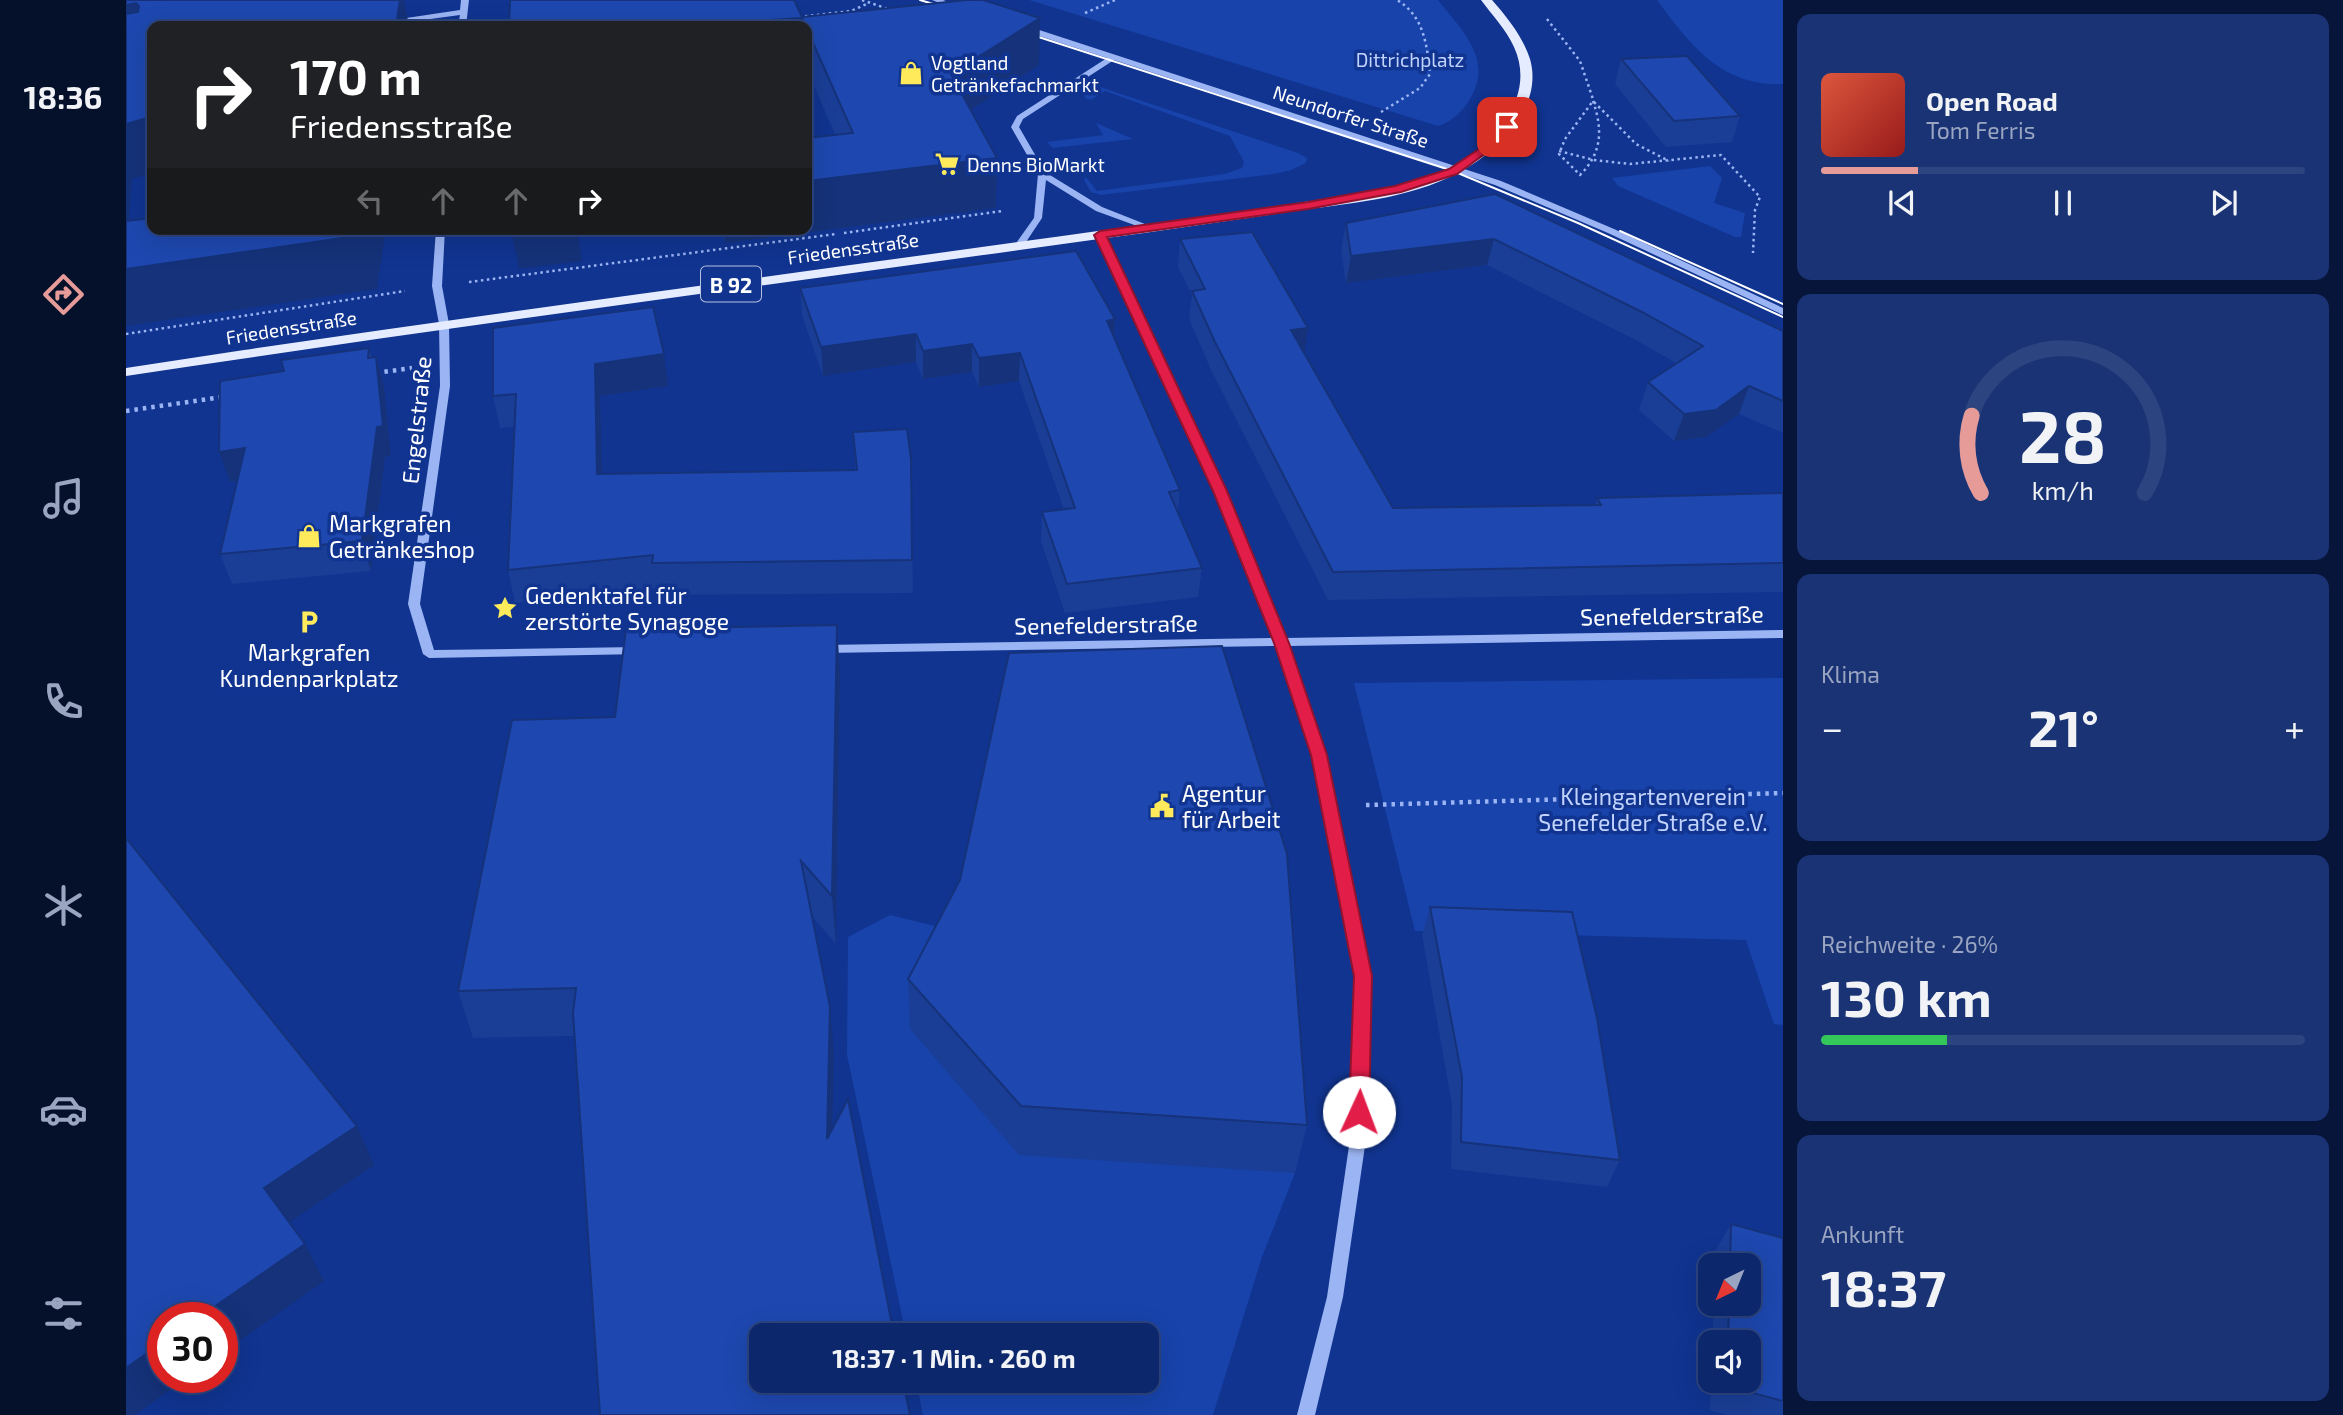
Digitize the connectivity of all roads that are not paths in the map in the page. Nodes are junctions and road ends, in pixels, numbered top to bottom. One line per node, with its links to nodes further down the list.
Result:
1 (465, 0): 5 (street)
2 (936, 0): 4 (street)
3 (1486, 0): 10 (main road, B 92)
4 (964, 9)
5 (463, 12): 6 (street); 7 (street)
6 (396, 21)
7 (462, 21)
8 (1015, 25): 9 (street, Neundorfer Straße)
9 (1113, 57): 10 (street, Neundorfer Straße); 11 (street)
10 (1457, 169): 12 (main road, Friedensstraße / B 92); 16 (street, Neundorfer Straße)
11 (1042, 174): 12 (street); 15 (street)
12 (1151, 228): 14 (main road, Friedensstraße / B 92)
13 (441, 235): 17 (street, Engelstraße)
14 (1100, 235): 15 (main road, Friedensstraße / B 92); 20 (street)
15 (1018, 246): 17 (main road, Friedensstraße / B 92)
16 (1783, 312)
17 (444, 324): 18 (main road, Friedensstraße / B 92); 22 (street, Engelstraße)
18 (126, 372)
19 (1783, 634): 20 (street, Senefelderstraße)
20 (1281, 643): 21 (street, Senefelderstraße); 23 (street)
21 (817, 649)
22 (652, 651)
23 (1306, 1415)

